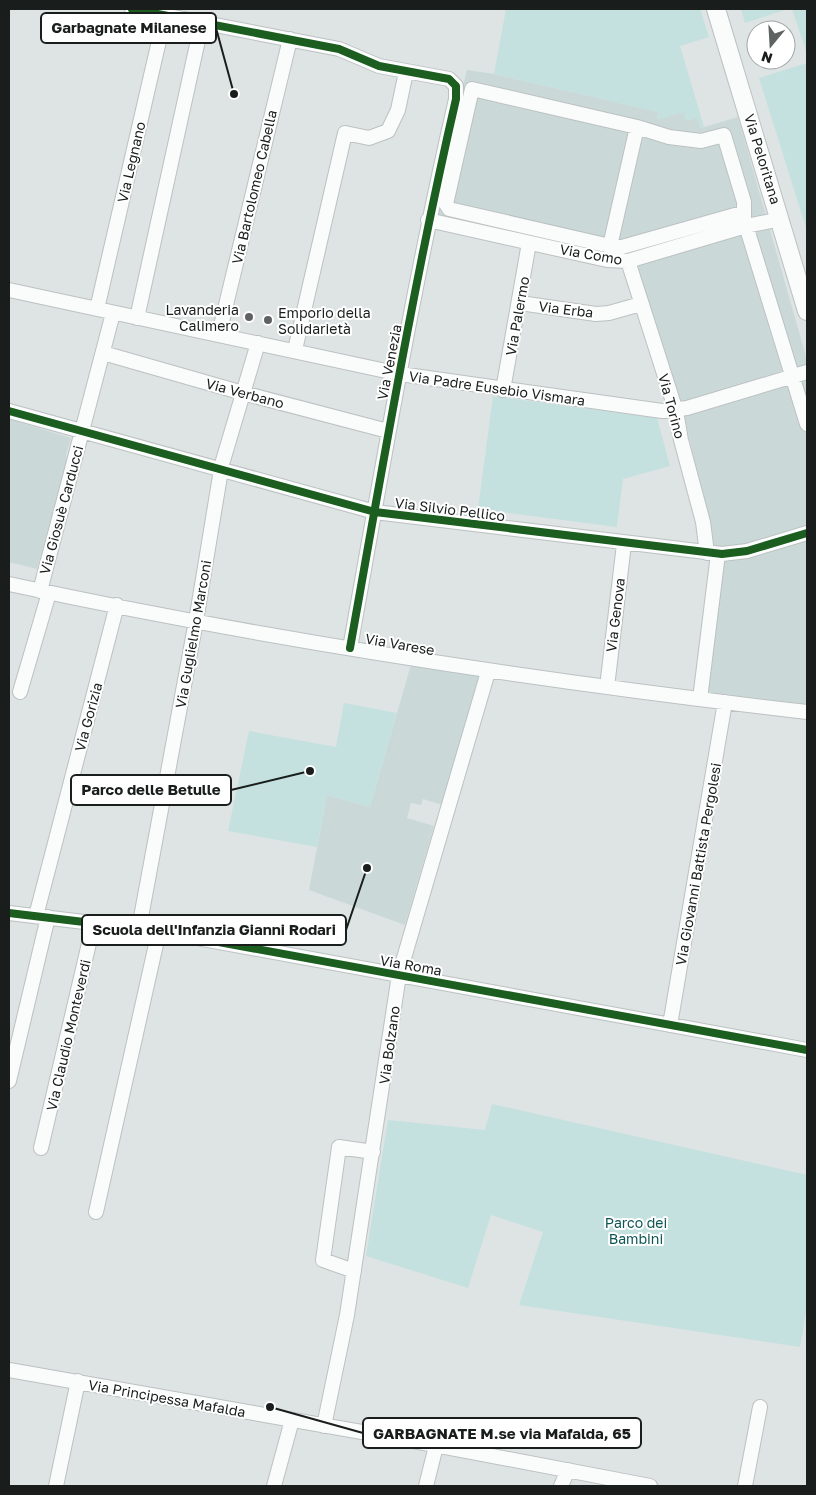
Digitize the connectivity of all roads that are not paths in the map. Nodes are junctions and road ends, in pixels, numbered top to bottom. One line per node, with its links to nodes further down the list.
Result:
1 (132, 9): 3 (street)
2 (716, 9): 9 (main road, Via Peloritana)
3 (165, 15): 4 (street); 17 (street, Via Legnano)
4 (202, 22): 5 (street); 20 (street)
5 (290, 39): 6 (street); 21 (street, Via Bartolomeo Cabella)
6 (406, 72): 10 (street, Via Venezia); 23 (street)
7 (637, 127): 8 (street); 12 (street); 12 (street)
8 (744, 219): 9 (street, Via Como); 12 (street); 13 (street, Via Como); 27 (street)
9 (781, 219): 18 (main road, Via Peloritana)
10 (428, 220): 11 (street, Via Como); 26 (street, Via Venezia)
11 (530, 243): 12 (street, Via Como); 15 (street, Via Palermo)
12 (608, 253): 13 (street, Via Como)
13 (628, 261): 16 (street, Via Torino)
14 (9, 290): 17 (street, Via Padre Eusebio Vismara)
15 (520, 303): 16 (street, Via Erba); 28 (street, Via Palermo)
16 (641, 304): 31 (street, Via Torino)
17 (97, 309): 19 (street, Via Padre Eusebio Vismara)
18 (807, 311)
19 (113, 313): 20 (street, Via Padre Eusebio Vismara); 24 (street, Via Giosuè Carducci)
20 (137, 318): 21 (street, Via Padre Eusebio Vismara)
21 (219, 334): 22 (street, Via Padre Eusebio Vismara)
22 (258, 343): 23 (street, Via Padre Eusebio Vismara); 29 (street, Via Guglielmo Marconi)
23 (295, 350): 26 (street, Via Padre Eusebio Vismara)
24 (104, 352): 29 (street, Via Verbano); 33 (street, Via Giosuè Carducci)
25 (807, 372): 27 (street, Via Padre Eusebio Vismara)
26 (400, 374): 28 (street, Via Padre Eusebio Vismara); 34 (street, Via Venezia)
27 (793, 377): 31 (street, Via Padre Eusebio Vismara); 32 (street)
28 (503, 390): 31 (street, Via Padre Eusebio Vismara)
29 (243, 393): 34 (street, Via Verbano); 35 (street, Via Guglielmo Marconi)
30 (9, 411): 33 (street, Via Silvio Pellico)
31 (676, 411): 39 (street, Via Torino)
32 (807, 424)
33 (82, 431): 35 (street, Via Silvio Pellico); 41 (street, Via Giosuè Carducci)
34 (388, 431): 36 (street, Via Venezia)
35 (221, 470): 36 (street, Via Silvio Pellico); 43 (street, Via Guglielmo Marconi)
36 (375, 512): 38 (street, Via Silvio Pellico); 44 (street, Via Venezia)
37 (807, 533): 39 (street, Via Silvio Pellico)
38 (624, 544): 39 (street, Via Silvio Pellico); 46 (street, Via Genova)
39 (712, 553): 48 (street, Via Torino)
40 (9, 584): 41 (street, Via Varese)
41 (45, 592): 42 (street, Via Varese); 47 (street, Via Giosuè Carducci)
42 (117, 605): 43 (street, Via Varese); 52 (street, Via Gorizia)
43 (196, 622): 44 (street, Via Varese); 54 (street, Via Guglielmo Marconi)
44 (350, 648): 45 (street, Via Varese)
45 (488, 672): 46 (street, Via Varese); 56 (street, Via Bolzano)
46 (607, 687): 48 (street, Via Varese)
47 (20, 692)
48 (700, 699): 49 (street, Via Varese)
49 (725, 702): 50 (street, Via Varese); 57 (street, Via Giovanni Battista Pergolesi)
50 (807, 712)
51 (9, 913): 52 (street, Via Roma)
52 (42, 916): 53 (street, Via Roma); 59 (street, Via Gorizia)
53 (94, 922): 54 (street, Via Roma); 60 (street, Via Claudio Monteverdi)
54 (140, 928): 55 (street, Via Roma)
55 (160, 931): 56 (street, Via Roma); 62 (street)
56 (399, 975): 57 (street, Via Roma); 61 (street, Via Bolzano)
57 (670, 1025): 58 (street, Via Roma)
58 (807, 1050)
59 (9, 1080)
60 (41, 1148)
61 (373, 1152): 63 (street, Via Bolzano); 63 (street)
62 (96, 1212)
63 (354, 1271): 68 (street, Via Bolzano)
64 (9, 1370): 65 (street, Via Principessa Mafalda)
65 (78, 1381): 67 (street, Via Principessa Mafalda); 71 (street)
66 (760, 1407): 76 (street)
67 (292, 1420): 68 (street, Via Principessa Mafalda); 72 (street)
68 (324, 1426): 69 (street, Via Principessa Mafalda)
69 (436, 1446): 70 (street, Via Principessa Mafalda); 73 (street)
70 (568, 1470): 74 (street); 75 (street, Via Principessa Mafalda)
71 (56, 1486)
72 (274, 1486)
73 (426, 1486)
74 (561, 1486)
75 (650, 1486)
76 (745, 1486)

